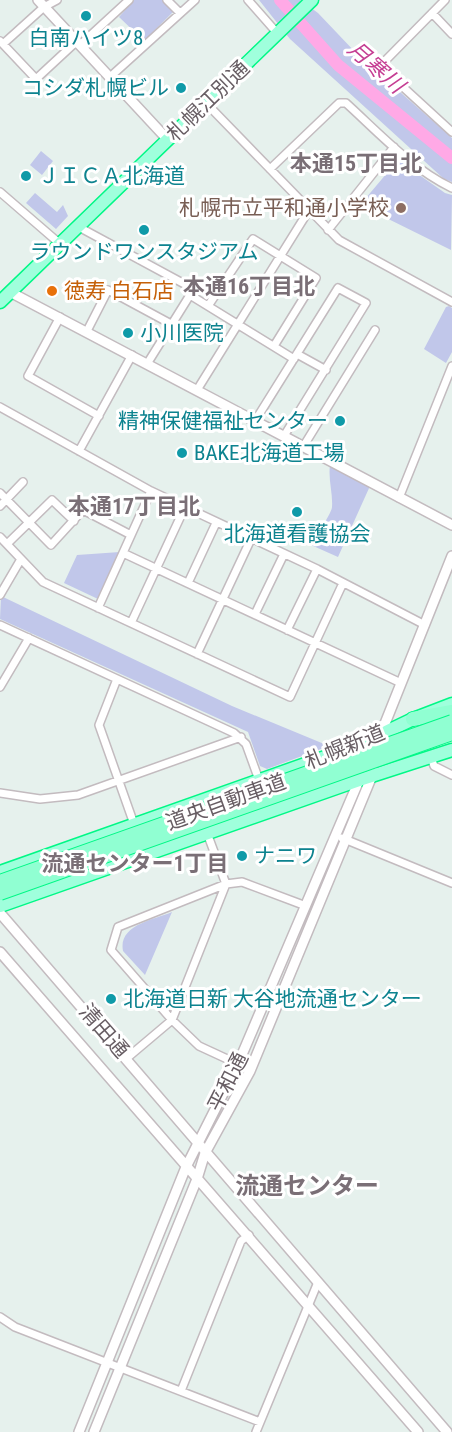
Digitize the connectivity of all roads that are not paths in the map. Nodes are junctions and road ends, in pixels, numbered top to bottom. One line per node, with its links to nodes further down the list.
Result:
1 (57, 0): 7 (street)
2 (129, 0): 14 (street)
3 (168, 0): 9 (street)
4 (195, 0): 9 (street)
5 (248, 0): 11 (street)
6 (445, 0): 10 (street)
7 (41, 3): 13 (street); 14 (street)
8 (307, 3): 11 (highway, 札幌江別通)
9 (180, 13): 15 (street)
10 (432, 13): 12 (street); 17 (street)
11 (281, 31): 16 (highway, 札幌江別通)
12 (452, 34)
13 (2, 42): 14 (street)
14 (78, 43): 15 (street)
15 (110, 78): 18 (street)
16 (206, 103): 18 (highway, 札幌江別通); 20 (street)
17 (452, 132)
18 (167, 139): 24 (highway, 札幌江別通)
19 (394, 147): 20 (street); 21 (street); 25 (street)
20 (270, 169): 23 (street)
21 (452, 188)
22 (0, 192): 26 (street)
23 (309, 210): 25 (street); 27 (street)
24 (77, 226): 26 (highway, 札幌江別通); 29 (street)
25 (328, 230): 31 (street)
26 (59, 243): 28 (highway, 札幌江別通)
27 (281, 257): 32 (street); 35 (street); 38 (street)
28 (10, 292): 30 (highway, 札幌江別通); 33 (street)
29 (189, 296): 32 (street); 34 (street)
30 (0, 302)
31 (452, 302)
32 (208, 306): 35 (street)
33 (60, 317): 37 (street); 46 (street)
34 (171, 324): 37 (street); 41 (street)
35 (237, 324): 38 (street); 44 (street)
36 (375, 330): 49 (street)
37 (87, 331): 39 (street)
38 (274, 346): 40 (street)
39 (132, 355): 41 (street); 46 (street)
40 (295, 357): 43 (street); 43 (street); 47 (street)
41 (147, 363): 44 (street)
42 (452, 366): 54 (street)
43 (326, 370): 48 (street)
44 (197, 390): 47 (street)
45 (0, 407): 50 (street)
46 (99, 416): 50 (street)
47 (255, 421): 48 (street)
48 (284, 436): 49 (street)
49 (303, 447): 54 (street)
50 (80, 451): 52 (street)
51 (23, 482): 55 (street)
52 (151, 491): 57 (street); 62 (street)
53 (0, 493): 55 (street)
54 (399, 498): 61 (street)
55 (6, 500): 56 (street); 59 (street)
56 (0, 506)
57 (185, 507): 60 (street); 70 (street)
58 (74, 520): 59 (street); 59 (street); 62 (street)
59 (28, 523): 65 (street)
60 (216, 523): 64 (street); 72 (street)
61 (452, 525)
62 (131, 535): 66 (street)
63 (0, 537): 65 (street)
64 (251, 539): 67 (street); 75 (street)
65 (7, 544): 69 (street)
66 (123, 553): 70 (street); 76 (street)
67 (284, 554): 71 (street); 77 (street)
68 (452, 556): 80 (street, 平和通)
69 (21, 559): 74 (street); 76 (street)
70 (156, 568): 72 (street); 78 (street)
71 (317, 569): 73 (street); 81 (street)
72 (188, 583): 75 (street)
73 (343, 583): 80 (street); 83 (street)
74 (0, 595)
75 (222, 598): 77 (street); 84 (street)
76 (98, 608): 78 (street)
77 (255, 614): 81 (street)
78 (131, 623): 84 (street)
79 (0, 625): 82 (street)
80 (425, 625): 86 (street, 平和通)
81 (287, 630): 83 (street)
82 (29, 638): 85 (street); 87 (street)
83 (315, 643): 84 (street); 86 (street)
84 (197, 654)
85 (117, 679): 94 (street); 101 (street)
86 (400, 683): 93 (street, 平和通)
87 (0, 687)
88 (452, 704): 90 (highway, 札幌新道)
89 (452, 712): 90 (highway)
90 (413, 719): 93 (highway, 札幌新道)
91 (452, 722): 108 (highway, 道央自動車道, bridge)
92 (452, 733): 111 (highway, 道央自動車道, bridge)
93 (382, 734): 97 (street, 平和通); 99 (highway, 札幌新道); 100 (street, 平和通)
94 (241, 737): 99 (street); 101 (street)
95 (452, 750): 96 (highway, 札幌新道)
96 (431, 757): 97 (highway, 札幌新道); 98 (street)
97 (374, 775): 100 (highway, 札幌新道); 106 (street, 平和通)
98 (452, 775)
99 (259, 780): 103 (highway, 札幌新道)
100 (359, 780): 104 (highway, 札幌新道); 105 (street, 平和通)
101 (118, 781): 102 (street); 103 (street)
102 (0, 793)
103 (134, 824): 107 (highway, 札幌新道)
104 (207, 833): 110 (street); 112 (highway, 札幌新道)
105 (336, 836): 106 (street); 113 (street, 平和通)
106 (347, 840): 109 (street); 120 (street, 平和通)
107 (0, 872)
108 (0, 882)
109 (452, 883)
110 (226, 884): 113 (street); 116 (street); 116 (street)
111 (0, 893)
112 (0, 906)
113 (306, 906): 118 (street, 平和通)
114 (0, 913): 117 (street, 清田通)
115 (0, 952): 121 (street, 清田通)
116 (172, 1020): 117 (street); 118 (street)
117 (128, 1058): 119 (street, 清田通)
118 (238, 1064): 119 (street, 平和通)
119 (197, 1142): 120 (street, 清田通); 121 (street, 平和通)
120 (205, 1153): 122 (street, 平和通); 123 (street, 清田通)
121 (186, 1167): 122 (street, 清田通); 128 (street, 平和通)
122 (197, 1179): 124 (street, 清田通); 129 (street, 平和通)
123 (267, 1223): 124 (street); 125 (street, 清田通)
124 (249, 1235): 126 (street, 清田通); 130 (street)
125 (318, 1282): 126 (street); 136 (street, 清田通)
126 (308, 1304): 131 (street); 135 (street, 清田通)
127 (0, 1317): 128 (street)
128 (107, 1362): 129 (street); 132 (street, 平和通)
129 (119, 1367): 130 (street); 133 (street, 平和通)
130 (181, 1391): 131 (street)
131 (260, 1422): 134 (street)
132 (79, 1432)
133 (94, 1432)
134 (256, 1432)
135 (418, 1432)
136 (447, 1432)

